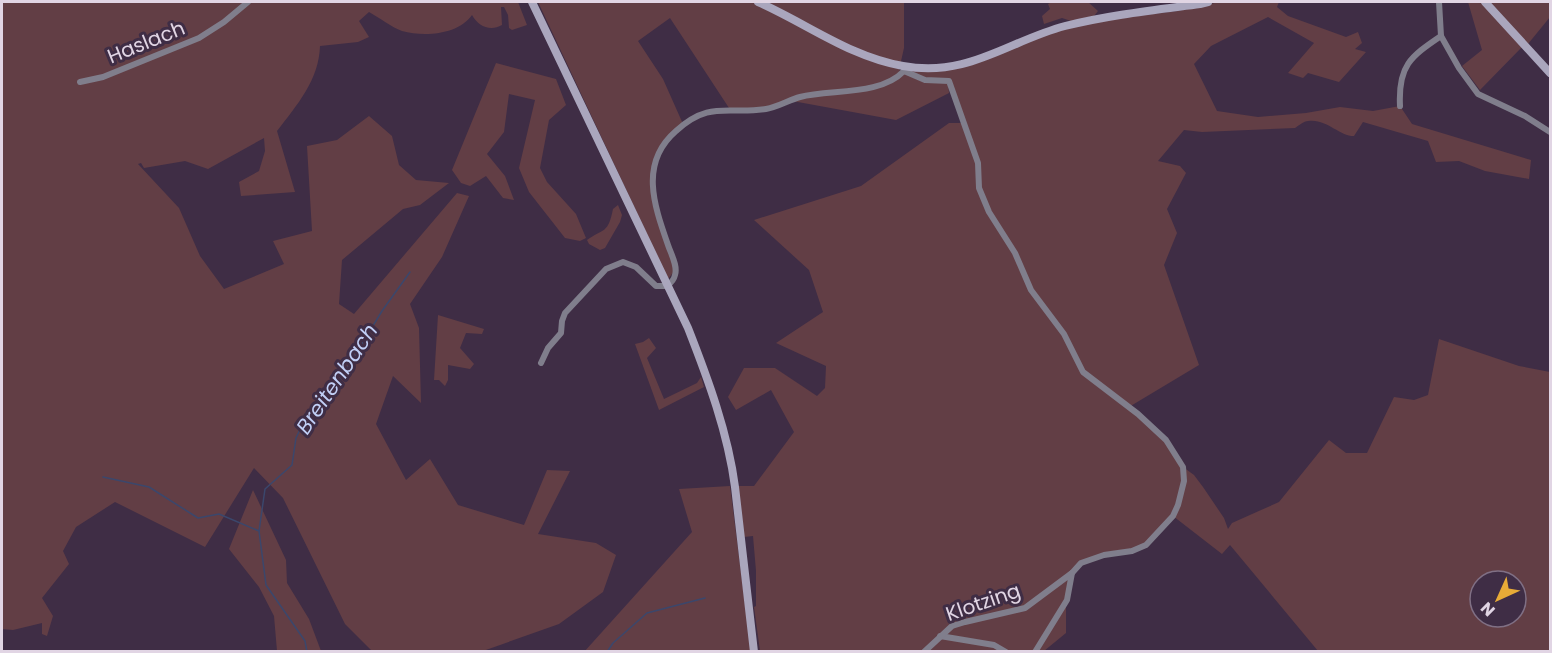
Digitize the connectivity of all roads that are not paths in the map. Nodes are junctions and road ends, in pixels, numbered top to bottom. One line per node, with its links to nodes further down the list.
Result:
1 (248, 2): 10 (street, Haslach)
2 (532, 2): 13 (main road)
3 (758, 2): 8 (main road)
4 (1208, 2): 8 (main road)
5 (1439, 2): 7 (street)
6 (1485, 2): 9 (main road)
7 (1441, 36): 11 (street); 12 (street)
8 (904, 69): 13 (street); 15 (street, Klotzing)
9 (1551, 73)
10 (80, 82)
11 (1400, 106)
12 (1551, 132)
13 (667, 286): 14 (street); 17 (main road)
14 (541, 363)
15 (1072, 573): 16 (street, Klotzing); 20 (street)
16 (940, 636): 18 (street, Klotzing); 19 (street)
17 (754, 651)
18 (924, 651)
19 (1006, 651)
20 (1035, 651)

